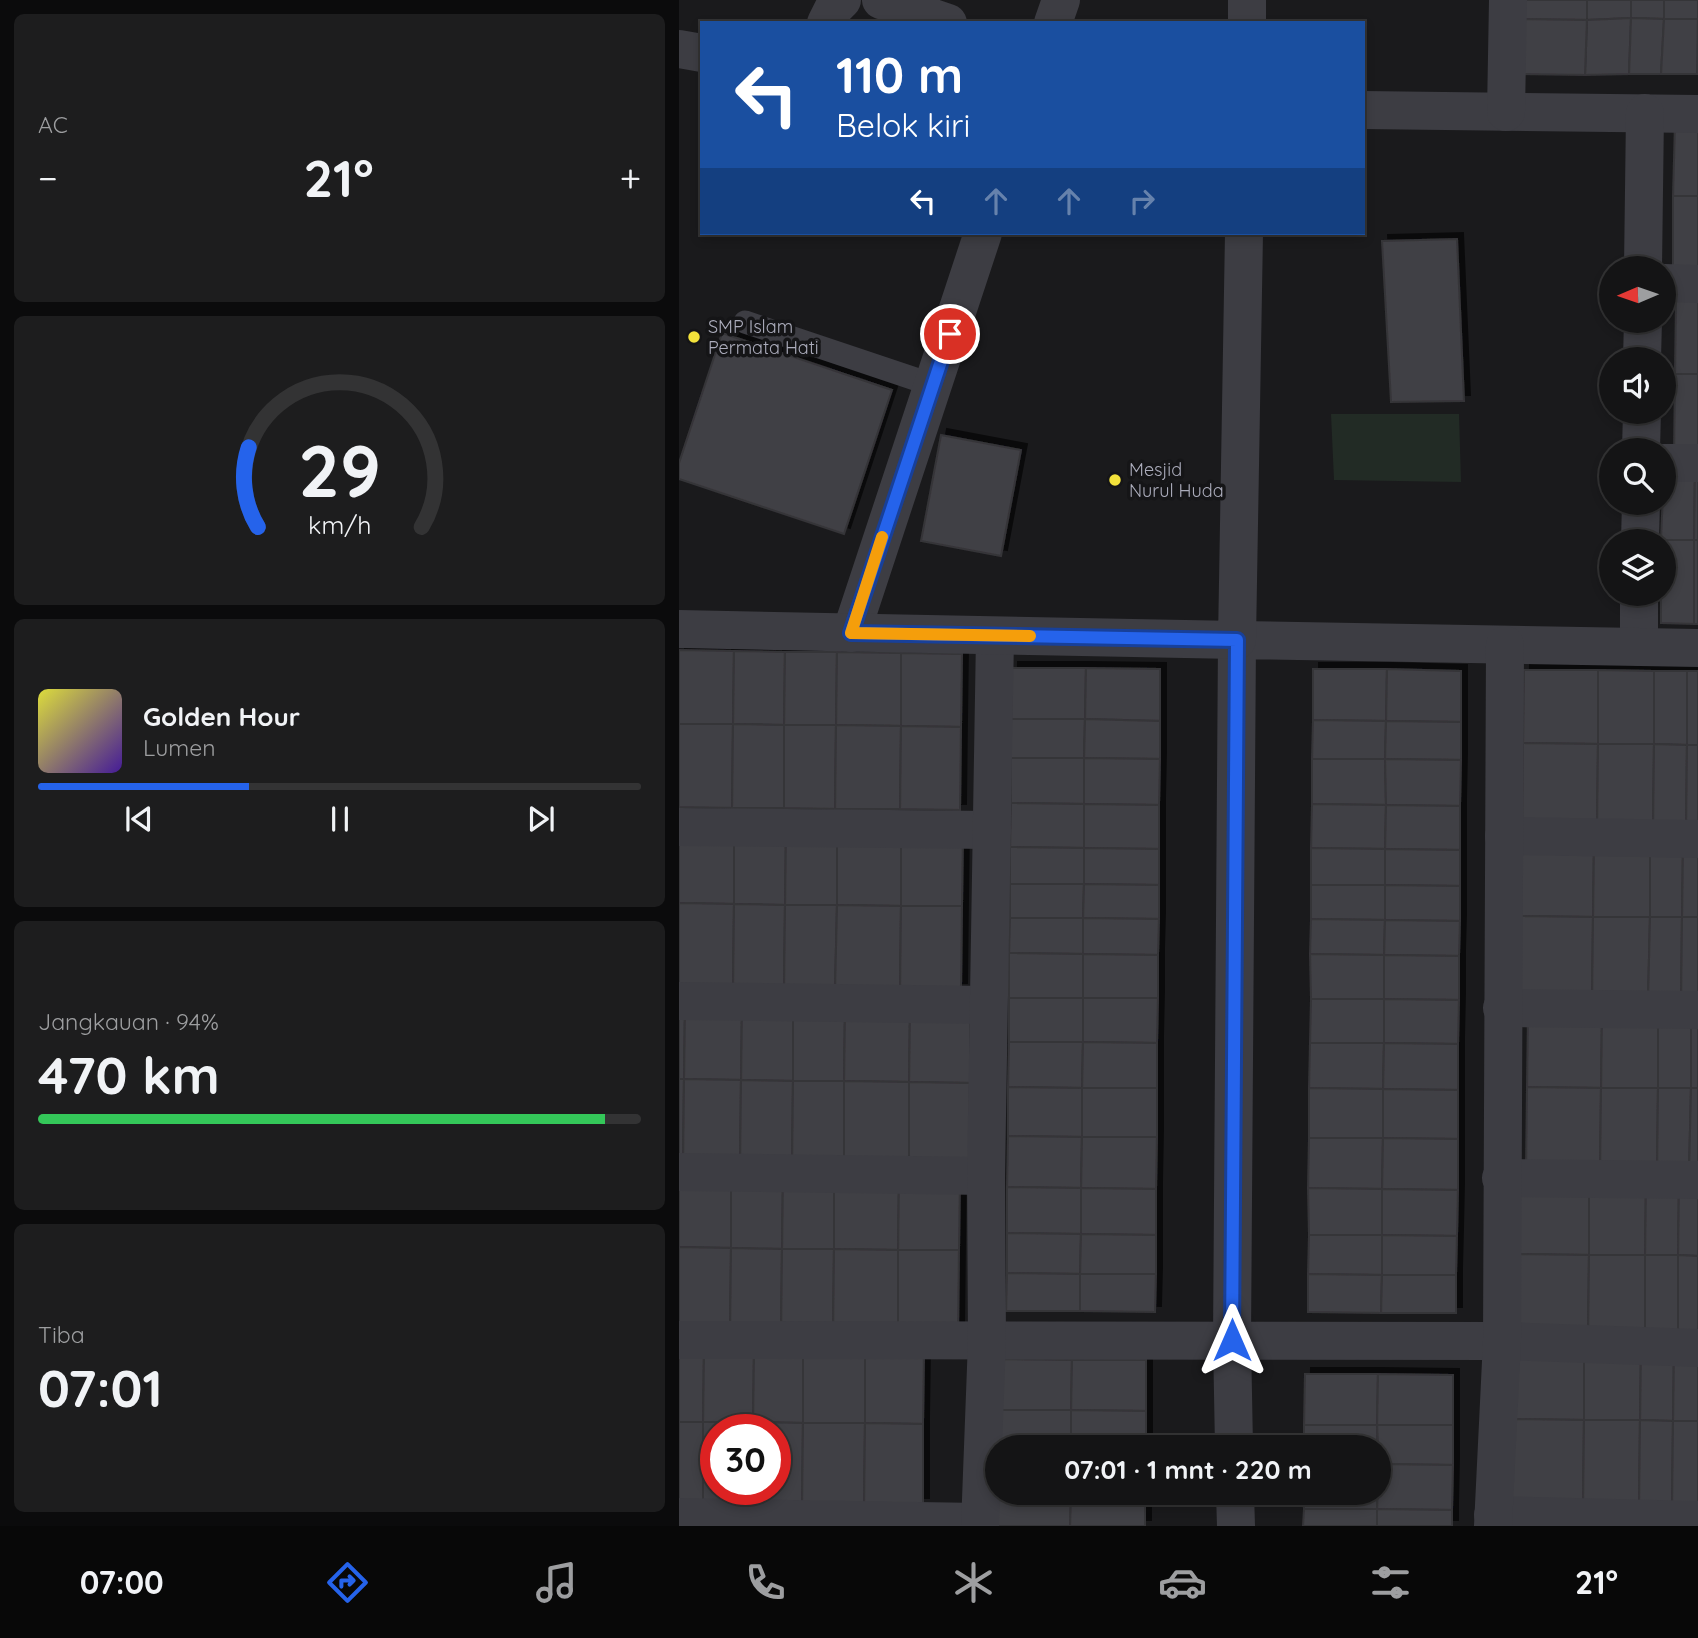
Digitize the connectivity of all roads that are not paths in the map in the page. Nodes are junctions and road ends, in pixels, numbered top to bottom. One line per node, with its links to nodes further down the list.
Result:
1 (842, 0): 6 (street)
2 (881, 0): 7 (street)
3 (1061, 0): 8 (street)
4 (1247, 0): 9 (street)
5 (1507, 0): 13 (street)
6 (827, 21)
7 (942, 21)
8 (1054, 21)
9 (1247, 21)
10 (679, 49): 11 (street)
11 (700, 53)
12 (1365, 110): 13 (street)
13 (1506, 112): 14 (street)
14 (1645, 113): 15 (street); 18 (street)
15 (1698, 114)
16 (982, 235): 22 (street)
17 (1244, 235): 29 (street)
18 (1643, 256)
19 (1677, 283): 20 (street)
20 (1698, 284)
21 (745, 322): 22 (lane)
22 (933, 385): 27 (street)
23 (1676, 463): 24 (street)
24 (1698, 463)
25 (1639, 606): 31 (street)
26 (679, 629): 27 (street)
27 (851, 633): 28 (street)
28 (995, 636): 29 (street); 34 (street)
29 (1237, 640): 30 (street); 46 (street)
30 (1505, 645): 31 (street); 35 (street)
31 (1639, 647): 32 (street)
32 (1698, 648)
33 (679, 827): 34 (street)
34 (992, 830): 38 (street)
35 (1504, 836): 36 (street); 39 (street)
36 (1698, 839)
37 (679, 1001): 38 (street)
38 (989, 1005): 42 (street)
39 (1502, 1008): 40 (street); 43 (street)
40 (1698, 1010)
41 (679, 1172): 42 (street)
42 (986, 1176): 47 (street)
43 (1501, 1178): 44 (street); 48 (street)
44 (1698, 1180)
45 (679, 1340): 47 (street)
46 (1232, 1340): 47 (street); 48 (street); 50 (street)
47 (987, 1341): 55 (street)
48 (1501, 1341): 49 (street); 54 (street)
49 (1698, 1348)
50 (1234, 1435)
51 (1235, 1505): 56 (street)
52 (679, 1517): 55 (street)
53 (1698, 1520): 54 (street)
54 (1493, 1521)
55 (980, 1524)
56 (1236, 1526)

